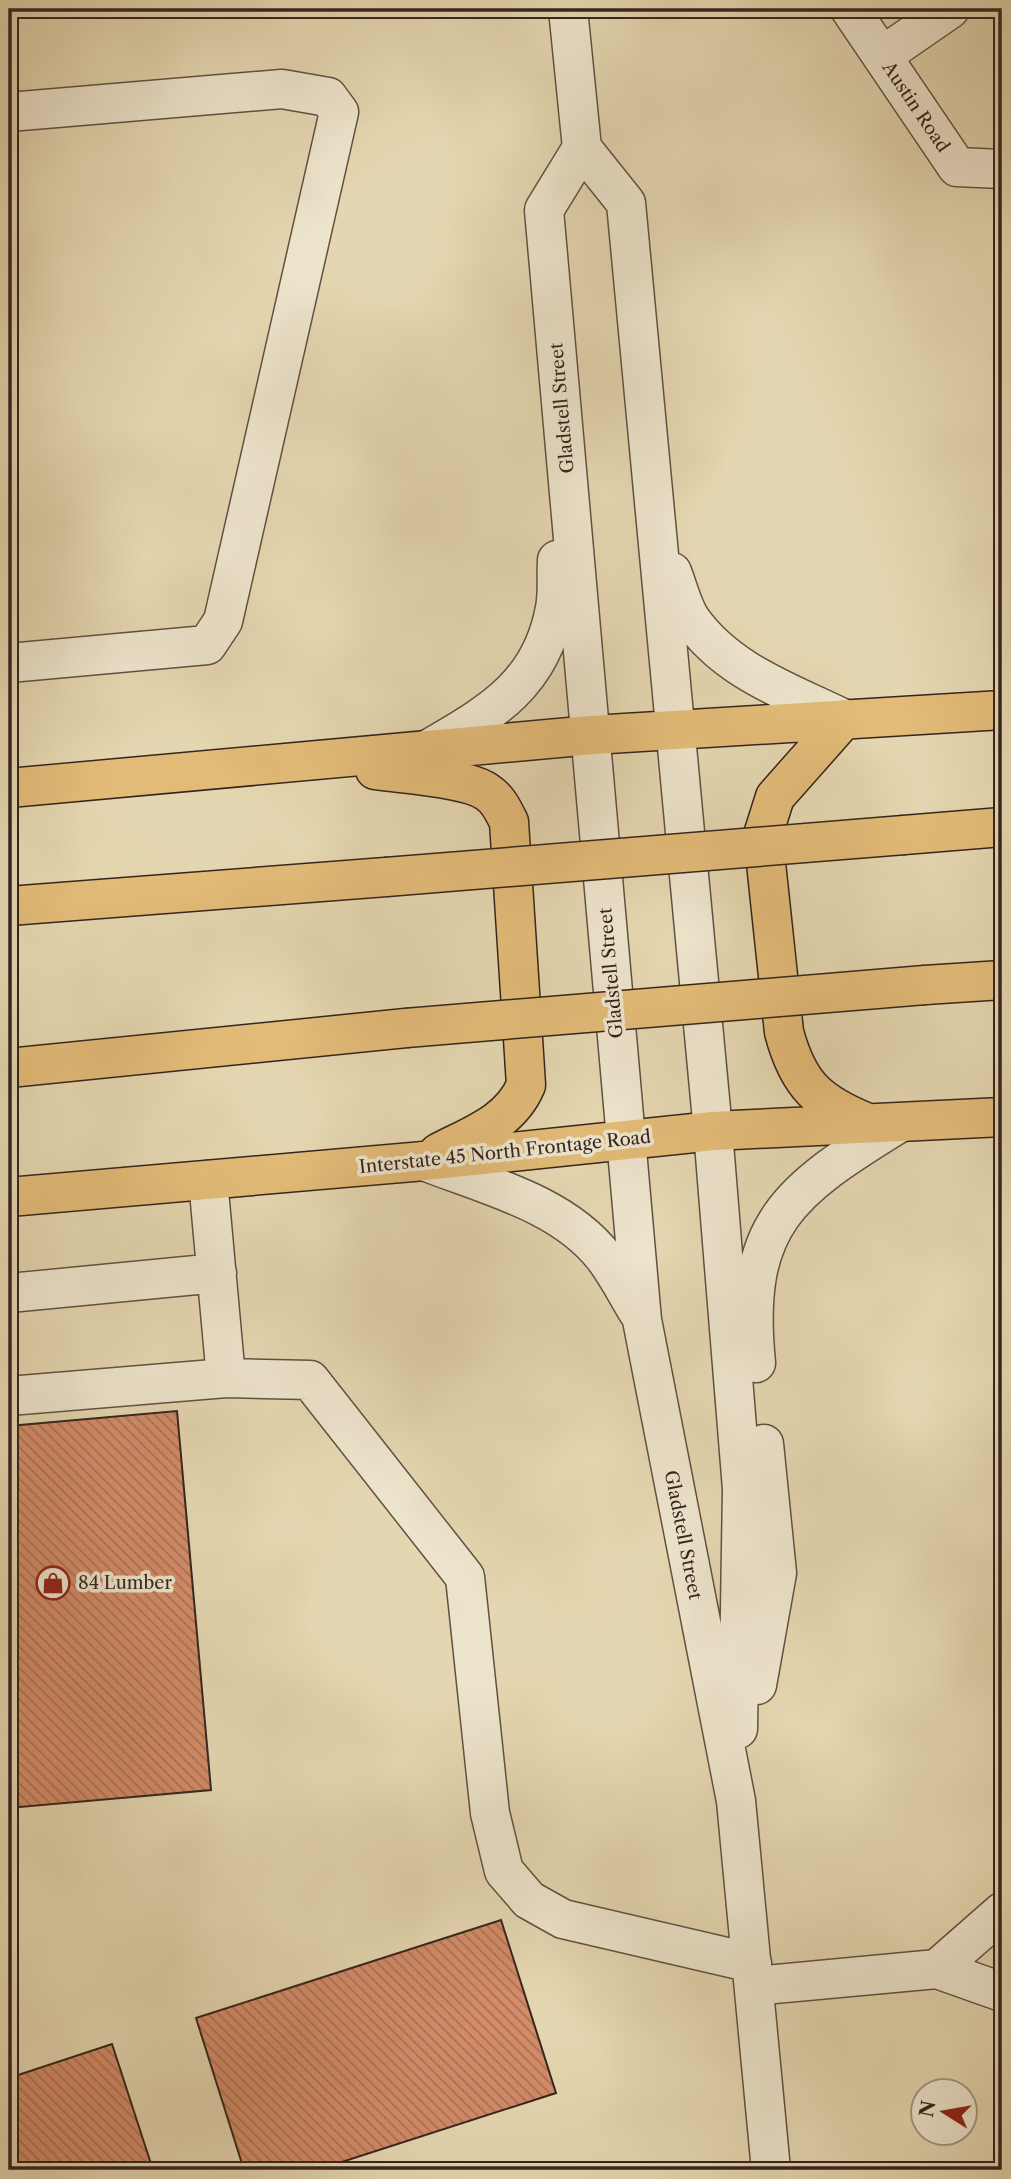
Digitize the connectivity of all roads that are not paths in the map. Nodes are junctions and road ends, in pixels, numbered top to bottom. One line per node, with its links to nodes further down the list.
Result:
1 (568, 9): 6 (street)
2 (850, 9): 4 (street, Austin Road)
3 (950, 9): 4 (street)
4 (882, 56): 7 (street, Austin Road)
5 (9, 112): 10 (street)
6 (582, 148): 8 (street, Gladstell Street); 9 (street, Gladstell Street)
7 (1002, 169)
8 (562, 408): 14 (street, Gladstell Street); 15 (street)
9 (657, 532): 12 (street); 13 (street, Gladstell Street)
10 (9, 663)
11 (1002, 710): 12 (main road)
12 (844, 719): 13 (main road); 23 (main road)
13 (674, 729): 14 (main road); 24 (street, Gladstell Street)
14 (592, 735): 15 (main road); 25 (street, Gladstell Street)
15 (427, 750): 16 (main road)
16 (299, 761): 17 (main road); 26 (main road)
17 (9, 788)
18 (1002, 827): 19 (main road, bridge)
19 (9, 906)
20 (1002, 980): 21 (main road, bridge)
21 (9, 1068)
22 (1002, 1117): 23 (main road, Interstate 45 North Frontage Road)
23 (885, 1124): 24 (main road, Interstate 45 North Frontage Road); 34 (street)
24 (713, 1131): 25 (main road, Interstate 45 North Frontage Road); 34 (street, Gladstell Street)
25 (624, 1141): 26 (main road, Interstate 45 North Frontage Road); 31 (street, Gladstell Street)
26 (424, 1161): 27 (main road, Interstate 45 North Frontage Road); 31 (street)
27 (208, 1180): 28 (main road, Interstate 45 North Frontage Road); 29 (street)
28 (9, 1196)
29 (217, 1273): 30 (street); 32 (street)
30 (9, 1293)
31 (642, 1320): 34 (street, Gladstell Street)
32 (226, 1378): 33 (street); 37 (street)
33 (9, 1396)
34 (736, 1801): 37 (street, Gladstell Street)
35 (1002, 1912): 36 (street)
36 (937, 1969): 37 (street); 38 (street)
37 (753, 1975): 39 (street, Gladstell Street)
38 (1002, 1992)
39 (771, 2170)

